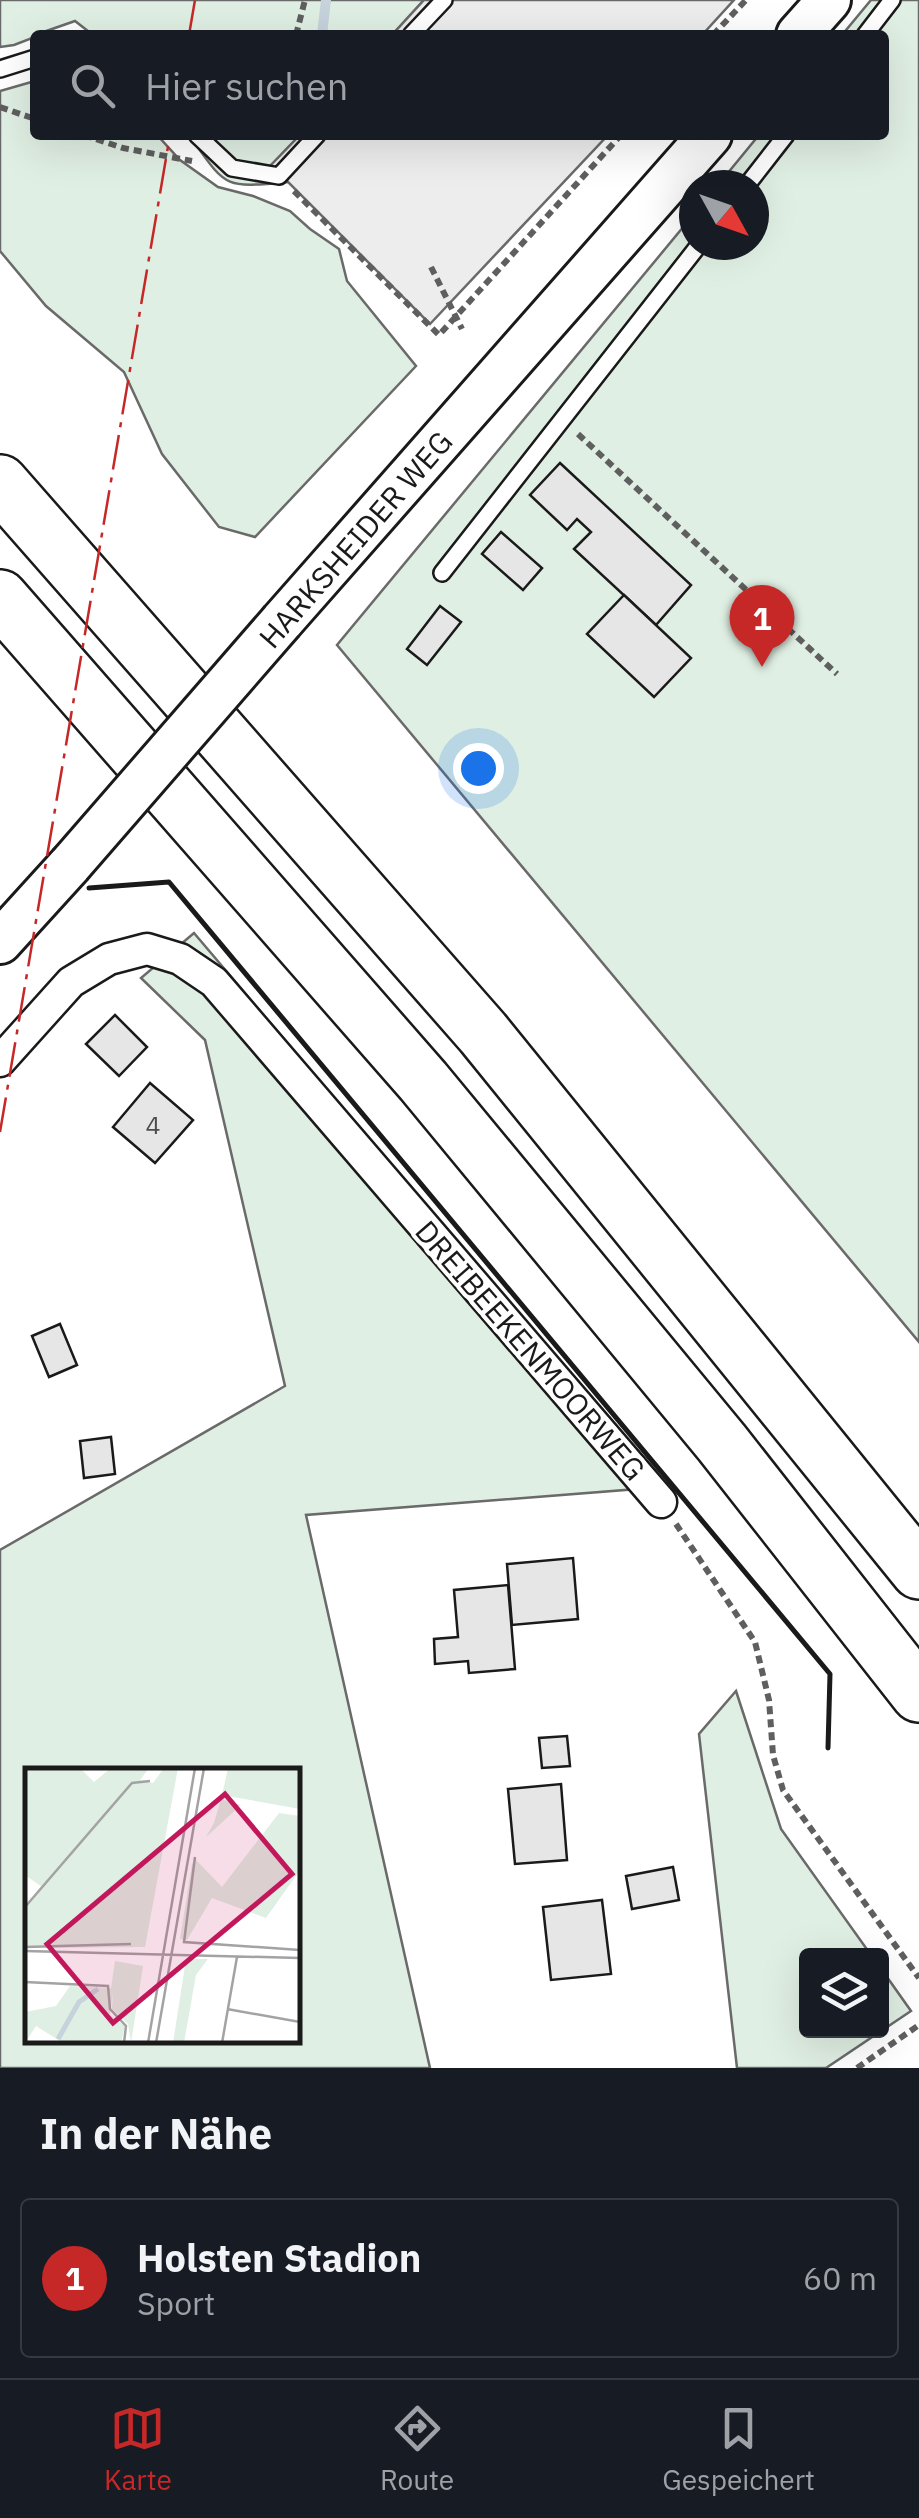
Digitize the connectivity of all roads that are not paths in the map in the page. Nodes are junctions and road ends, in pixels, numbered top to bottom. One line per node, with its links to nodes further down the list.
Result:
1 (444, 0): 4 (lane)
2 (829, 0): 5 (main road)
3 (892, 0): 6 (lane)
4 (417, 30)
5 (802, 30)
6 (869, 30)
7 (30, 60): 8 (lane)
8 (0, 69)
9 (202, 140): 10 (lane)
10 (313, 140)
11 (706, 140): 18 (main road, HARKSHEIDER WEG, bridge)
12 (782, 140): 13 (lane)
13 (759, 170)
14 (688, 260): 16 (lane)
15 (0, 483): 21 (highway)
16 (442, 572)
17 (0, 598): 22 (highway)
18 (0, 942)
19 (0, 1061): 20 (street, DREIBEEKENMOORWEG)
20 (661, 1502)
21 (919, 1571)
22 (919, 1694)

